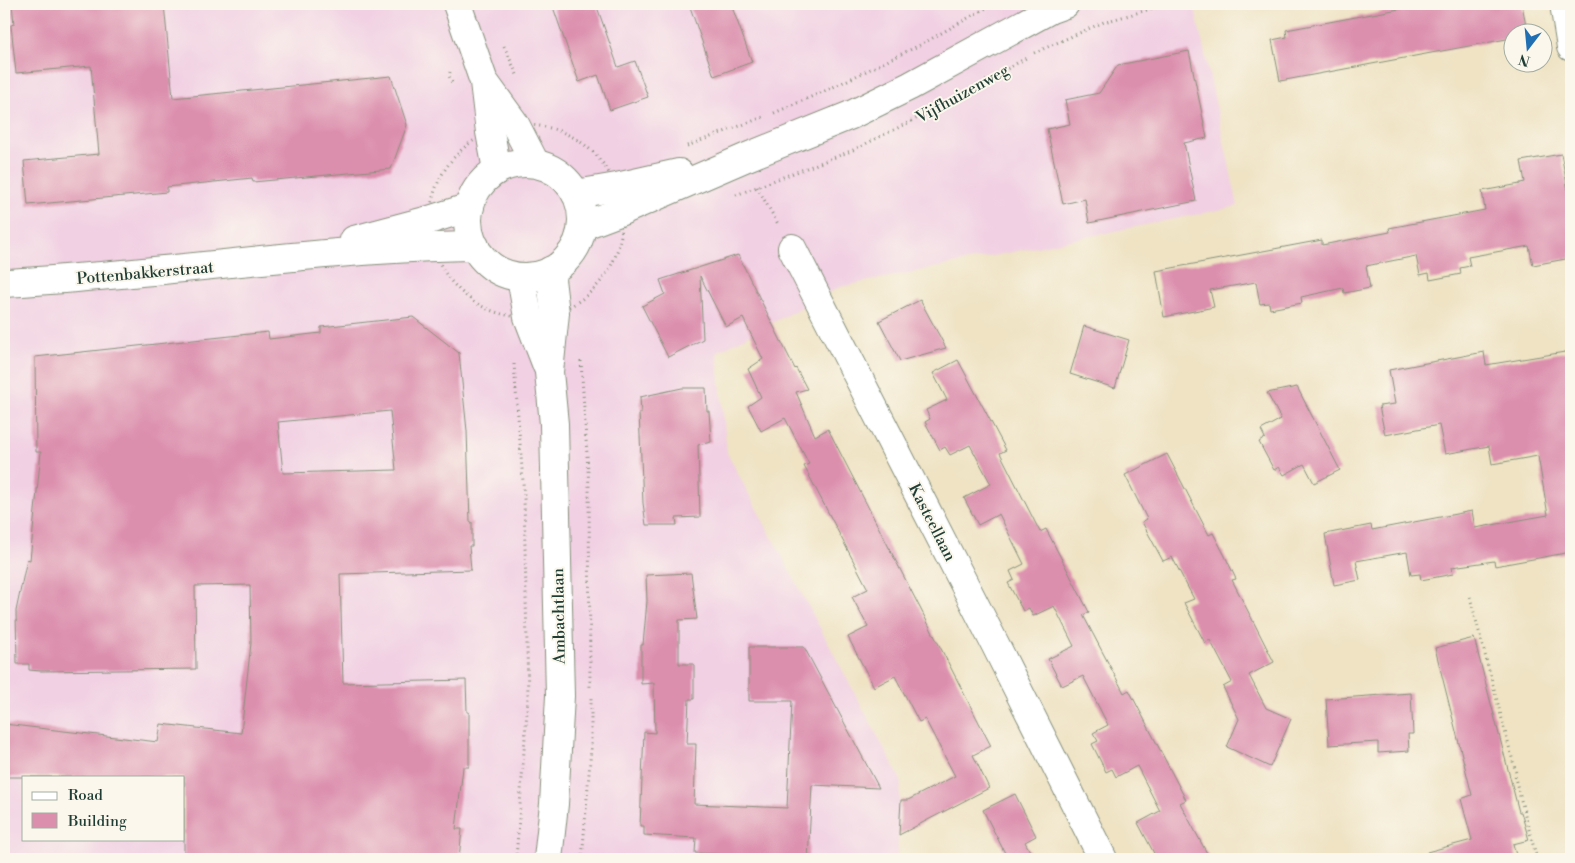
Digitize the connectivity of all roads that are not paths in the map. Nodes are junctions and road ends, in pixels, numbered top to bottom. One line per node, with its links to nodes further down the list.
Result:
1 (457, 4): 5 (street)
2 (1065, 4): 6 (street, Vijfhuizenweg)
3 (1564, 4): 4 (street)
4 (1571, 47)
5 (502, 128): 7 (street); 8 (street)
6 (746, 157): 9 (street, Vijfhuizenweg); 11 (street, Vijfhuizenweg)
7 (535, 163): 8 (street); 9 (street)
8 (496, 170): 10 (street)
9 (576, 194): 11 (street)
10 (470, 207): 12 (street); 14 (street, Pottenbakkerstraat)
11 (582, 226): 15 (street)
12 (475, 246): 14 (street, Pottenbakkerstraat); 16 (street)
13 (792, 248): 20 (street, Kasteellaan)
14 (287, 258): 17 (street, Pottenbakkerstraat)
15 (550, 271): 16 (street); 18 (street, Ambachtlaan)
16 (521, 277): 18 (street, Ambachtlaan)
17 (4, 283)
18 (549, 372): 19 (street, Ambachtlaan)
19 (548, 859)
20 (1103, 859)

